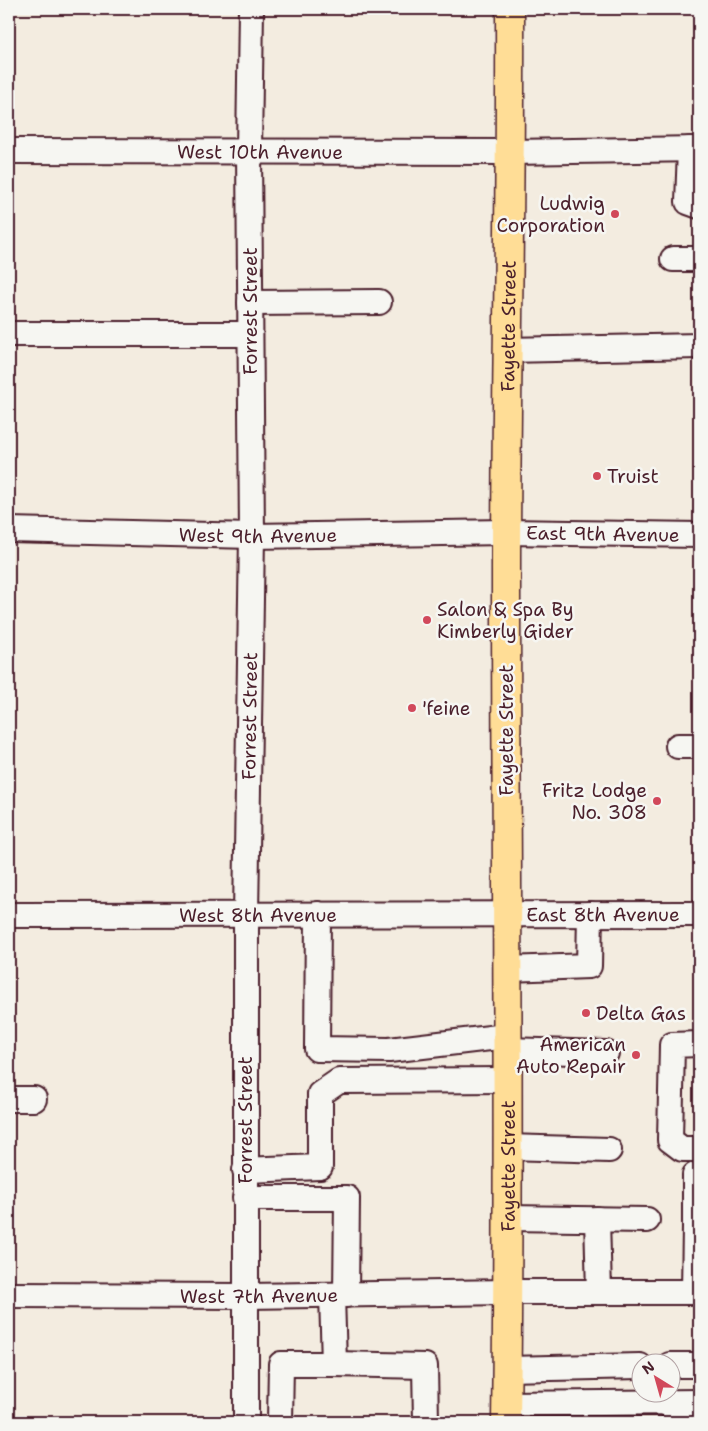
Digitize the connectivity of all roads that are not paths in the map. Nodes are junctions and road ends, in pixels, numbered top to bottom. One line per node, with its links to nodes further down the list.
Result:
1 (251, 9): 5 (street, Forrest Street)
2 (510, 9): 6 (main road, Fayette Street)
3 (695, 149): 6 (street, West 10th Avenue); 7 (street)
4 (9, 151): 5 (street, West 10th Avenue)
5 (249, 151): 6 (street, West 10th Avenue); 11 (street, Forrest Street)
6 (511, 152): 15 (main road, Fayette Street)
7 (699, 206)
8 (673, 259): 9 (street)
9 (699, 259)
10 (379, 302): 11 (street)
11 (250, 303): 13 (street, Forrest Street)
12 (9, 334): 13 (street)
13 (250, 334): 19 (street, Forrest Street)
14 (699, 346): 15 (street)
15 (507, 350): 17 (main road, Fayette Street)
16 (9, 530): 19 (street, West 9th Avenue)
17 (506, 532): 18 (street, East 9th Avenue); 19 (street, West 9th Avenue); 22 (main road, Fayette Street)
18 (699, 535)
19 (252, 536): 20 (street, Forrest Street)
20 (246, 914): 21 (street, West 8th Avenue); 25 (street, West 8th Avenue); 36 (street, Forrest Street)
21 (318, 914): 22 (street, West 8th Avenue); 27 (street)
22 (506, 914): 23 (street, East 8th Avenue); 26 (main road, Fayette Street)
23 (590, 914): 24 (street, East 8th Avenue); 26 (street)
24 (699, 914)
25 (9, 915)
26 (507, 969): 27 (main road, Fayette Street)
27 (507, 1043): 29 (street); 30 (main road, Fayette Street)
28 (699, 1044): 34 (street)
29 (606, 1053)
30 (507, 1080): 33 (main road, Fayette Street); 36 (street)
31 (9, 1099): 32 (street)
32 (34, 1099)
33 (507, 1147): 35 (street); 39 (main road, Fayette Street)
34 (699, 1149)
35 (609, 1150)
36 (245, 1170): 38 (street, Forrest Street)
37 (695, 1175): 42 (street)
38 (245, 1198): 47 (street); 48 (street, Forrest Street)
39 (508, 1218): 40 (street); 43 (main road, Fayette Street)
40 (598, 1219): 41 (street); 44 (street)
41 (647, 1220)
42 (697, 1227): 45 (street)
43 (508, 1292): 44 (street, West 7th Avenue); 47 (street, West 7th Avenue); 53 (main road, Fayette Street)
44 (599, 1292): 45 (street, West 7th Avenue)
45 (696, 1292)
46 (9, 1295): 48 (street, West 7th Avenue)
47 (339, 1295): 48 (street, West 7th Avenue); 49 (street)
48 (245, 1296): 60 (street, Forrest Street)
49 (334, 1364): 61 (street); 62 (street)
50 (680, 1365): 51 (street)
51 (699, 1365)
52 (630, 1366): 53 (street)
53 (507, 1369): 58 (main road, Fayette Street)
54 (699, 1402): 55 (street)
55 (680, 1403)
56 (650, 1404): 58 (street)
57 (667, 1404): 59 (street)
58 (506, 1413)
59 (699, 1421)
60 (246, 1422)
61 (280, 1422)
62 (426, 1422)

